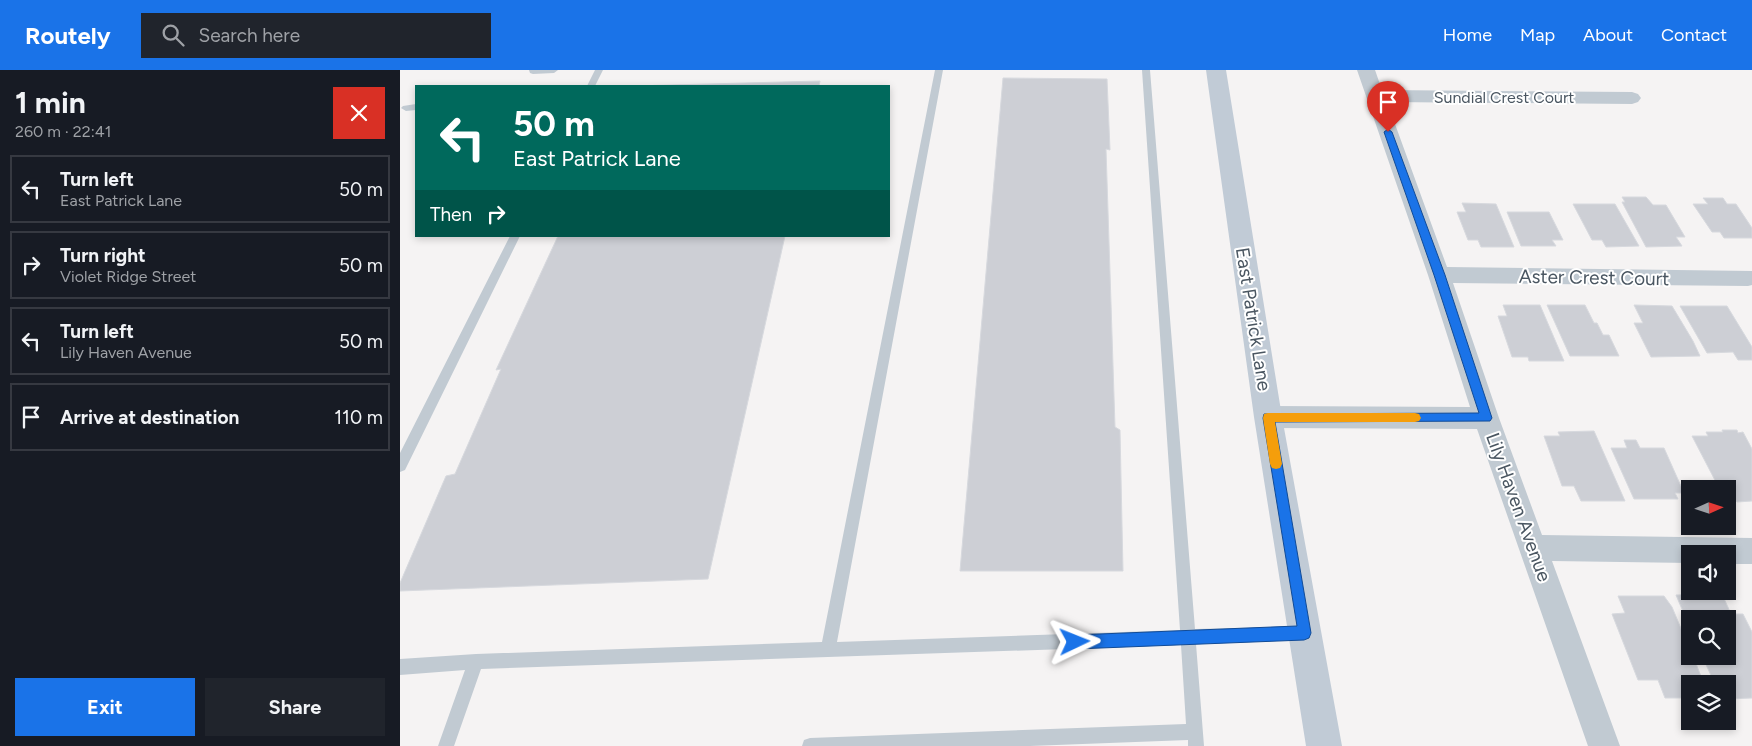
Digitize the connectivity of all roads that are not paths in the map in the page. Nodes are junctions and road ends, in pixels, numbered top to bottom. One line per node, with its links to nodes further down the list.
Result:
1 (554, 70): 7 (lane)
2 (599, 70): 8 (lane)
3 (939, 70): 21 (lane)
4 (1146, 70): 20 (lane)
5 (1216, 70): 14 (main road, East Patrick Lane)
6 (1366, 70): 9 (street, Lily Haven Avenue)
7 (532, 71)
8 (592, 85)
9 (1375, 96): 10 (street, Sundial Crest Court); 12 (street, Lily Haven Avenue)
10 (1632, 98)
11 (514, 237): 16 (lane)
12 (1440, 275): 13 (street, Aster Crest Court); 15 (street, Lily Haven Avenue)
13 (1748, 278)
14 (1268, 418): 15 (street); 19 (main road, East Patrick Lane)
15 (1486, 418): 17 (street, Lily Haven Avenue)
16 (400, 466)
17 (1534, 548): 18 (street); 28 (street, Lily Haven Avenue)
18 (1752, 551)
19 (1304, 633): 20 (lane); 27 (main road, East Patrick Lane)
20 (1189, 638): 21 (lane); 24 (lane)
21 (828, 650): 22 (lane)
22 (476, 662): 23 (lane); 25 (lane)
23 (400, 667)
24 (1196, 739): 26 (lane)
25 (446, 746)
26 (810, 746)
27 (1324, 746)
28 (1604, 746)

